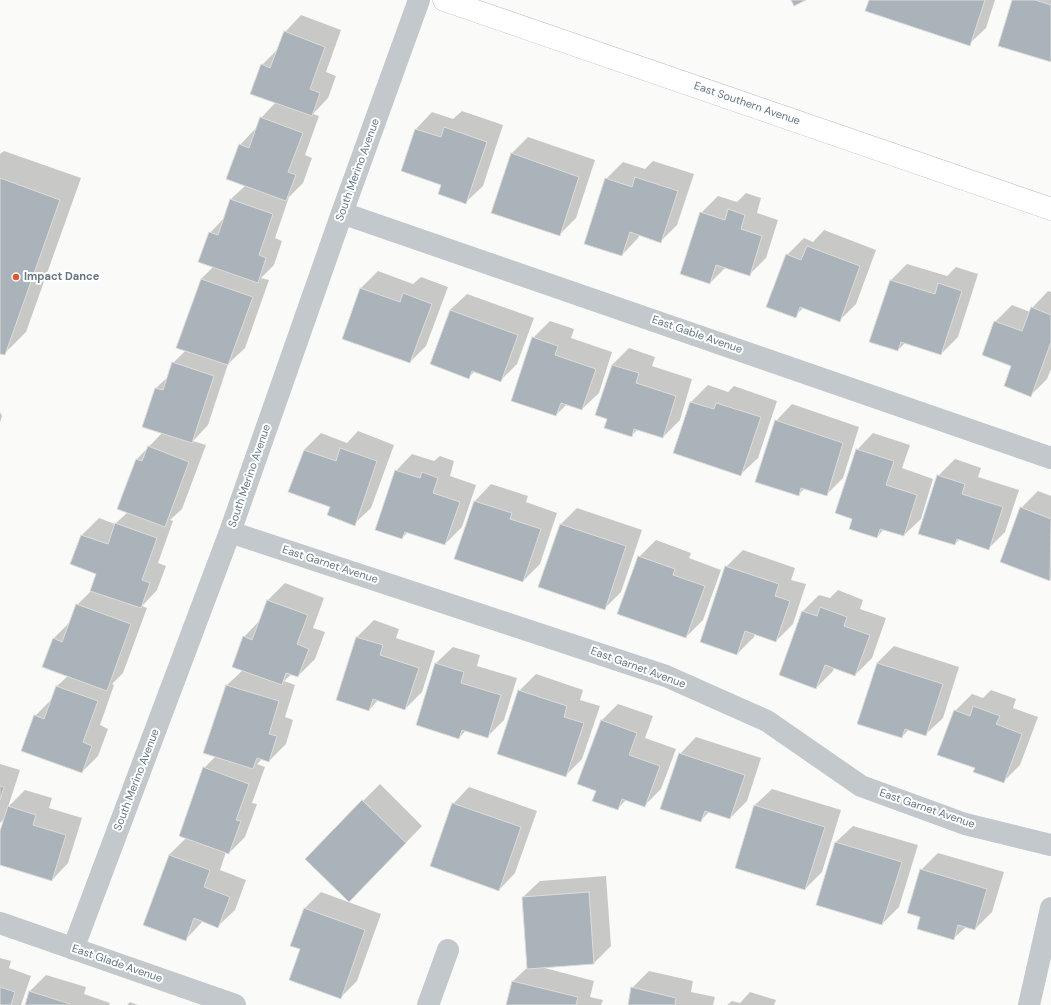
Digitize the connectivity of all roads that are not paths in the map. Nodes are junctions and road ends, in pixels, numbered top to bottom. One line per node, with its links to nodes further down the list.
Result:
1 (419, 0): 4 (street, South Merino Avenue)
2 (444, 0): 3 (main road, East Southern Avenue)
3 (1051, 209)
4 (342, 213): 5 (street, East Gable Avenue); 6 (street, South Merino Avenue)
5 (1051, 458)
6 (230, 532): 7 (street, East Garnet Avenue); 10 (street, South Merino Avenue)
7 (1051, 845)
8 (1051, 908): 14 (street)
9 (0, 923): 10 (street, East Glade Avenue)
10 (73, 949): 12 (street, East Glade Avenue)
11 (448, 950): 13 (street)
12 (235, 1005)
13 (428, 1005)
14 (1029, 1005)

